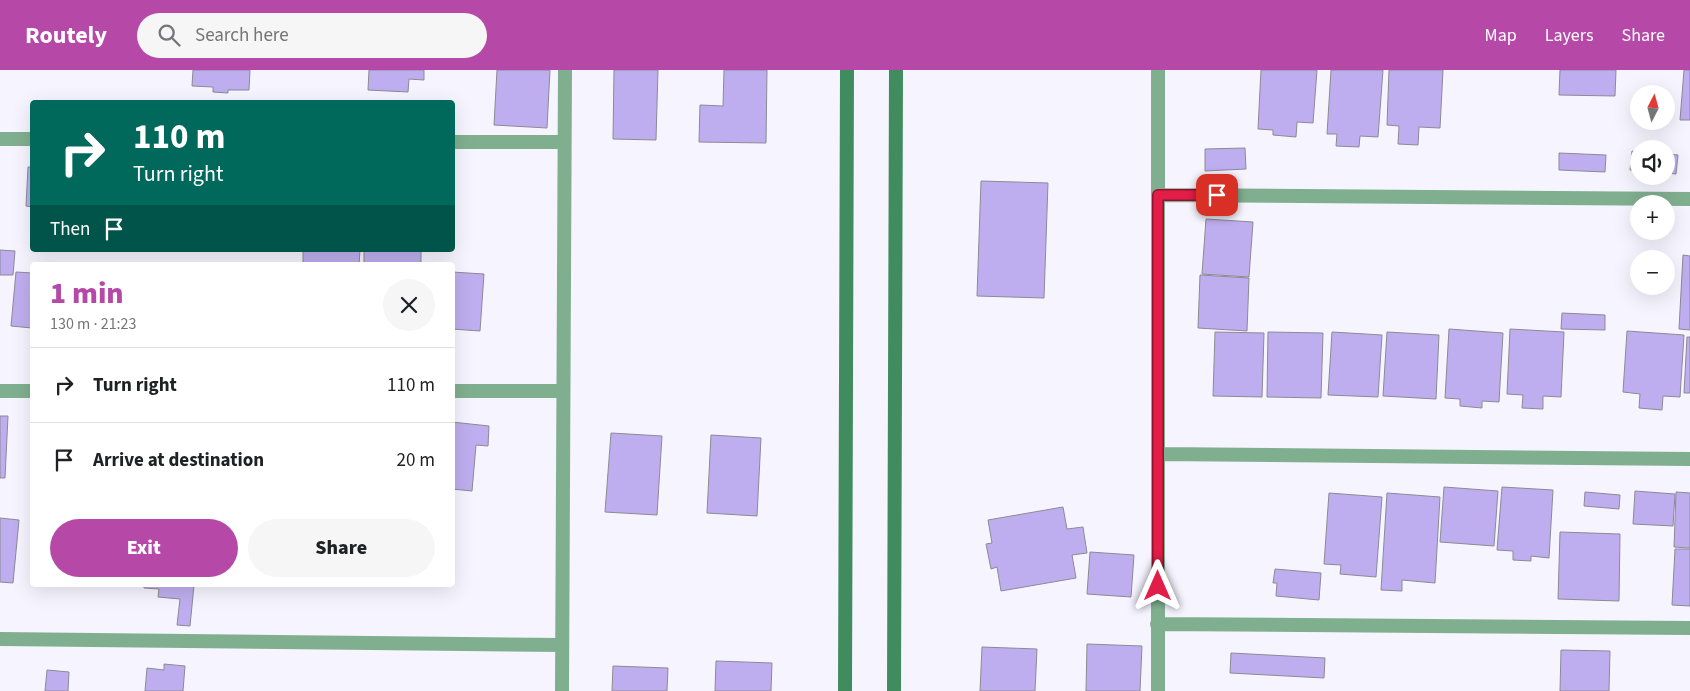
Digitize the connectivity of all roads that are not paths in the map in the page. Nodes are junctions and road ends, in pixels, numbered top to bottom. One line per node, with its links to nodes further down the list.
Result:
1 (565, 70): 8 (street)
2 (847, 70): 22 (main road)
3 (896, 70): 23 (main road)
4 (1158, 70): 9 (street)
5 (0, 139): 6 (street)
6 (30, 139)
7 (455, 142): 8 (street)
8 (564, 142): 14 (street)
9 (1158, 195): 10 (street); 15 (street)
10 (1690, 199)
11 (0, 391): 12 (street)
12 (30, 391)
13 (455, 391): 14 (street)
14 (563, 391): 20 (street)
15 (1158, 454): 16 (street); 17 (street)
16 (1690, 459)
17 (1158, 624): 18 (street); 24 (street)
18 (1690, 628)
19 (0, 640): 20 (street)
20 (562, 645): 21 (street)
21 (562, 691)
22 (845, 691)
23 (894, 691)
24 (1158, 691)

